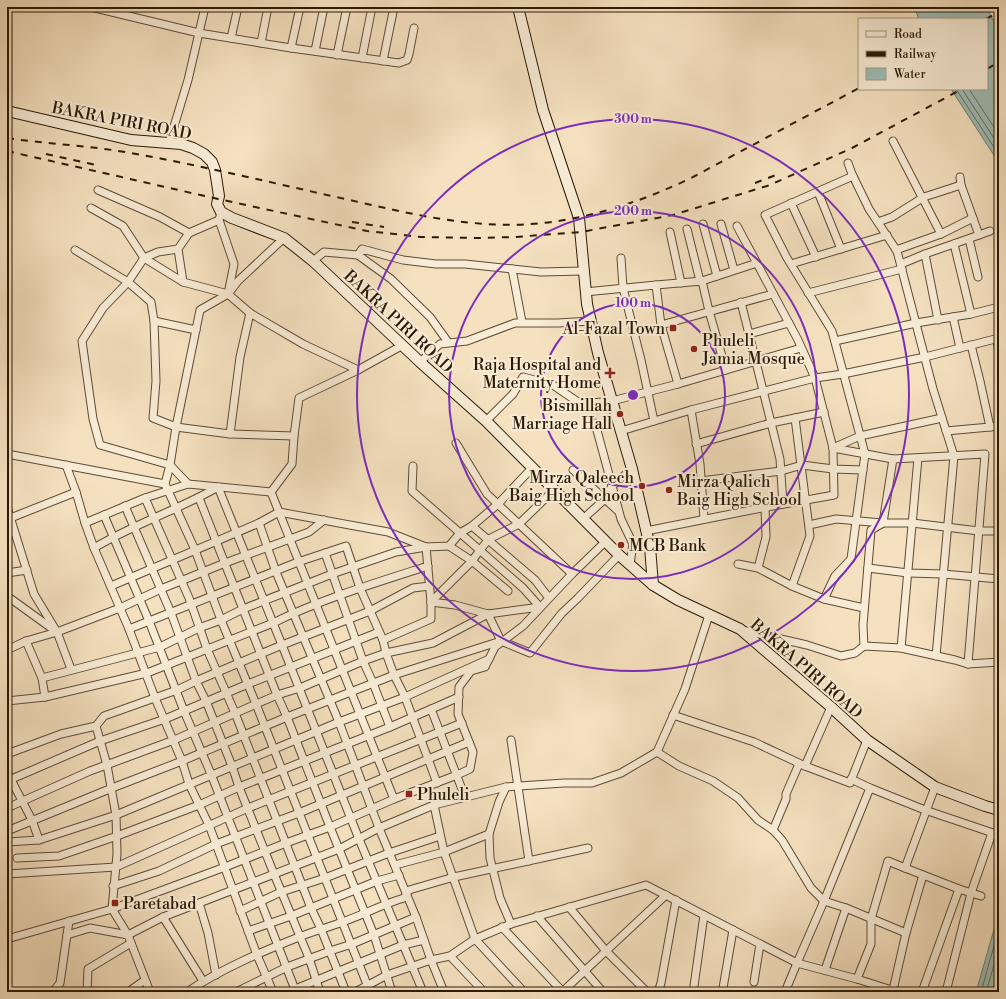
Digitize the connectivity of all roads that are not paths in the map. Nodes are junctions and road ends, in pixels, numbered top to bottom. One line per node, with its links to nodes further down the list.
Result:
1 (91, 7): 12 (street)
2 (205, 7): 12 (street)
3 (238, 7): 13 (street)
4 (268, 7): 14 (street)
5 (300, 7): 15 (street)
6 (324, 7): 16 (street)
7 (347, 7): 17 (street)
8 (372, 7): 18 (street)
9 (394, 7): 19 (street)
10 (518, 7): 63 (street)
11 (414, 28): 19 (street)
12 (199, 33): 13 (street); 22 (street)
13 (231, 38): 14 (street)
14 (261, 43): 15 (street)
15 (291, 48): 16 (street)
16 (314, 51): 17 (street)
17 (337, 55): 18 (street)
18 (362, 58): 19 (street)
19 (383, 61)
20 (7, 111): 22 (street, BAKRA PIRI ROAD)
21 (893, 141): 29 (street)
22 (169, 143): 32 (street, BAKRA PIRI ROAD)
23 (848, 163): 24 (street)
24 (853, 176): 28 (street); 34 (street)
25 (960, 177): 26 (street)
26 (961, 184): 29 (street); 33 (street)
27 (98, 190): 41 (street)
28 (818, 192): 30 (street); 49 (street)
29 (923, 198): 34 (street); 42 (street)
30 (792, 204): 54 (street); 59 (street)
31 (91, 208): 55 (street)
32 (220, 216): 41 (street); 45 (street, BAKRA PIRI ROAD); 74 (street)
33 (973, 218): 42 (street); 44 (street)
34 (878, 222): 43 (street)
35 (703, 224): 64 (street)
36 (720, 224): 62 (street)
37 (737, 226): 58 (street)
38 (687, 229): 66 (street)
39 (990, 230): 44 (street)
40 (670, 232): 69 (street)
41 (189, 233): 48 (street)
42 (941, 234): 51 (street)
43 (887, 235): 49 (street); 51 (street)
44 (979, 235): 46 (street)
45 (284, 238): 57 (street, BAKRA PIRI ROAD); 74 (street)
46 (969, 239): 47 (street); 65 (street)
47 (954, 244): 52 (street); 80 (street)
48 (178, 249): 55 (street); 68 (street)
49 (841, 249): 54 (street)
50 (75, 250): 67 (street)
51 (896, 250): 60 (street)
52 (925, 254): 60 (street); 82 (street)
53 (358, 255): 57 (street); 61 (street); 93 (street)
54 (816, 257): 59 (street)
55 (144, 258): 67 (street); 68 (street)
56 (621, 258): 71 (street)
57 (313, 261): 95 (street, BAKRA PIRI ROAD)
58 (757, 263): 62 (street); 75 (street)
59 (790, 264): 73 (street)
60 (902, 266): 73 (street); 87 (street)
61 (512, 269): 63 (street); 85 (street)
62 (734, 270): 64 (street)
63 (583, 272): 72 (street)
64 (717, 276): 66 (street)
65 (978, 277)
66 (701, 281): 69 (street); 78 (street)
67 (128, 282): 83 (street); 136 (street)
68 (183, 282): 74 (street)
69 (681, 283): 70 (street)
70 (656, 285): 71 (street); 88 (street)
71 (623, 288): 72 (street); 107 (street)
72 (585, 292): 84 (street)
73 (808, 293): 92 (street)
74 (228, 294): 79 (street); 89 (street)
75 (773, 294): 76 (street); 86 (street)
76 (741, 302): 78 (street); 90 (street)
77 (999, 307): 80 (street)
78 (709, 311): 88 (street); 103 (street)
79 (250, 313): 102 (street); 123 (street)
80 (970, 314): 81 (street)
81 (953, 317): 82 (street); 97 (street)
82 (938, 320): 87 (street)
83 (154, 321): 89 (street); 119 (street)
84 (591, 321): 85 (street); 109 (street)
85 (522, 322): 93 (street)
86 (789, 323): 90 (street); 96 (street)
87 (916, 323): 92 (street); 99 (street)
88 (661, 325): 106 (street)
89 (196, 330): 119 (street)
90 (749, 334): 100 (street)
91 (998, 339): 94 (street); 98 (street)
92 (835, 341): 104 (street)
93 (448, 342): 101 (street)
94 (971, 345): 97 (street); 120 (street)
95 (403, 346): 101 (street, BAKRA PIRI ROAD); 102 (street)
96 (802, 348): 100 (street); 105 (street)
97 (960, 348): 99 (street)
98 (999, 354)
99 (925, 357): 104 (street); 113 (street)
100 (756, 361): 103 (street); 108 (street)
101 (420, 362): 114 (street, BAKRA PIRI ROAD)
102 (358, 370): 124 (street)
103 (726, 370): 106 (street)
104 (843, 374): 105 (street); 125 (street)
105 (815, 378): 108 (street); 111 (street)
106 (678, 384): 107 (street)
107 (648, 391): 109 (street); 115 (street)
108 (764, 392): 110 (street); 117 (street)
109 (612, 402): 114 (street); 121 (street)
110 (691, 410): 115 (street); 127 (street)
111 (824, 412): 112 (street); 128 (street)
112 (795, 418): 117 (street); 135 (street)
113 (942, 418): 122 (street); 125 (street)
114 (486, 421): 138 (street, BAKRA PIRI ROAD)
115 (654, 421): 121 (street)
116 (595, 423): 146 (street)
117 (771, 423): 127 (street); 143 (street)
118 (999, 426): 120 (street)
119 (176, 427): 123 (street); 136 (street)
120 (990, 427): 122 (street)
121 (621, 431): 139 (street)
122 (946, 431): 131 (street)
123 (230, 434): 124 (street)
124 (294, 436): 151 (street)
125 (860, 436): 128 (street); 130 (street)
126 (456, 443): 156 (street)
127 (696, 444): 144 (street)
128 (833, 448): 130 (street); 140 (street)
129 (7, 454): 134 (street)
130 (865, 454): 133 (street); 142 (street)
131 (954, 456): 132 (street); 179 (street); 181 (street)
132 (918, 458): 133 (street); 174 (street)
133 (893, 459): 173 (street)
134 (66, 465): 147 (street); 150 (street)
135 (802, 465): 140 (street); 143 (street); 155 (street)
136 (170, 466): 145 (street); 147 (street)
137 (412, 466): 184 (street)
138 (532, 468): 149 (street, BAKRA PIRI ROAD); 156 (street)
139 (632, 469): 146 (street); 180 (street)
140 (834, 469): 142 (street); 155 (street)
141 (573, 470): 154 (street)
142 (862, 470): 170 (street)
143 (781, 471): 144 (street); 157 (street)
144 (701, 480): 169 (street)
145 (188, 484): 147 (street); 148 (street)
146 (612, 486): 154 (street); 162 (street)
147 (166, 487): 152 (street); 161 (street)
148 (218, 487): 151 (street); 153 (street); 183 (street)
149 (554, 490): 166 (street, BAKRA PIRI ROAD); 175 (street)
150 (76, 492): 167 (street); 171 (street)
151 (271, 492): 163 (street)
152 (145, 498): 158 (street); 165 (street)
153 (199, 498): 161 (street); 188 (street)
154 (605, 499): 162 (street); 166 (street)
155 (806, 500): 157 (street); 176 (street)
156 (498, 504): 175 (street); 177 (street)
157 (783, 504): 160 (street)
158 (125, 506): 164 (street); 178 (street)
159 (7, 507): 167 (street)
160 (765, 507): 169 (street); 207 (street)
161 (176, 509): 165 (street); 194 (street)
162 (618, 511): 203 (street)
163 (279, 512): 168 (street); 172 (street); 186 (street)
164 (104, 515): 171 (street); 185 (street)
165 (155, 518): 178 (street); 199 (street)
166 (584, 518): 189 (street, BAKRA PIRI ROAD)
167 (9, 519): 210 (street)
168 (324, 520): 186 (street); 192 (street)
169 (704, 520): 180 (street)
170 (856, 520): 173 (street); 176 (street); 238 (street)
171 (85, 523): 193 (street)
172 (259, 523): 183 (street); 191 (street)
173 (883, 523): 174 (street); 208 (street)
174 (912, 523): 179 (street); 214 (street)
175 (519, 524): 187 (street); 216 (street)
176 (809, 525): 227 (street)
177 (472, 526): 184 (street); 187 (street)
178 (134, 527): 185 (street); 209 (street)
179 (948, 528): 181 (street); 217 (street)
180 (646, 531): 224 (street)
181 (979, 531): 182 (street); 218 (street)
182 (999, 531)
183 (237, 532): 188 (street); 197 (street)
184 (460, 533): 190 (street); 195 (street)
185 (113, 537): 193 (street); 219 (street)
186 (289, 538): 191 (street); 201 (street)
187 (489, 539): 195 (street); 236 (street)
188 (216, 540): 194 (street); 202 (street)
189 (606, 541): 198 (street, BAKRA PIRI ROAD); 216 (street)
190 (449, 546): 192 (street); 200 (street)
191 (267, 547): 197 (street); 212 (street)
192 (426, 547): 205 (street); 206 (street)
193 (94, 548): 225 (street)
194 (195, 550): 199 (street); 211 (street)
195 (480, 550): 200 (street); 243 (street)
196 (325, 553): 201 (street); 205 (street); 215 (street)
197 (246, 555): 202 (street); 220 (street)
198 (619, 555): 203 (street, BAKRA PIRI ROAD); 269 (street)
199 (172, 560): 209 (street); 222 (street)
200 (472, 561): 231 (street); 240 (street)
201 (298, 562): 212 (street); 223 (street)
202 (225, 563): 211 (street); 228 (street)
203 (630, 564): 224 (street, BAKRA PIRI ROAD)
204 (738, 564): 207 (street)
205 (354, 566): 215 (street); 229 (street)
206 (428, 566): 226 (street); 229 (street)
207 (758, 568): 227 (street)
208 (868, 568): 214 (street); 245 (street)
209 (152, 569): 219 (street); 230 (street)
210 (27, 570): 213 (street); 261 (street)
211 (203, 572): 222 (street); 234 (street)
212 (276, 572): 220 (street); 232 (street)
213 (7, 573)
214 (908, 573): 217 (street); 273 (street)
215 (332, 574): 223 (street); 235 (street)
216 (572, 574): 236 (street)
217 (943, 574): 218 (street); 280 (street)
218 (976, 577): 221 (street); 287 (street)
219 (130, 578): 225 (street); 237 (street)
220 (255, 579): 228 (street); 239 (street)
221 (999, 579)
222 (181, 582): 230 (street); 242 (street)
223 (306, 584): 232 (street); 241 (street)
224 (653, 585): 251 (street, BAKRA PIRI ROAD)
225 (111, 586): 244 (street)
226 (430, 586): 240 (street); 247 (street)
227 (792, 586): 238 (street)
228 (235, 588): 234 (street); 246 (street)
229 (360, 588): 235 (street); 247 (street)
230 (161, 589): 237 (street); 248 (street)
231 (508, 591)
232 (284, 593): 239 (street); 249 (street)
233 (7, 596): 261 (street)
234 (212, 596): 242 (street); 253 (street)
235 (340, 596): 241 (street); 252 (street)
236 (549, 598): 243 (street)
237 (139, 599): 244 (street); 254 (street)
238 (824, 599): 245 (street)
239 (264, 601): 246 (street); 255 (street)
240 (431, 602): 250 (street); 266 (street)
241 (315, 605): 249 (street); 257 (street)
242 (192, 606): 248 (street); 256 (street)
243 (540, 607): 250 (street); 269 (street)
244 (120, 608): 258 (street); 261 (street)
245 (864, 608): 271 (street)
246 (243, 609): 253 (street); 260 (street)
247 (370, 611): 252 (street); 262 (street)
248 (171, 613): 254 (street); 264 (street)
249 (293, 613): 255 (street); 263 (street)
250 (488, 614): 269 (street); 278 (street)
251 (709, 615): 259 (street, BAKRA PIRI ROAD); 321 (street)
252 (348, 618): 257 (street); 268 (street)
253 (221, 620): 256 (street); 265 (street)
254 (149, 621): 258 (street); 272 (street)
255 (273, 623): 260 (street); 270 (street)
256 (199, 628): 264 (street); 274 (street)
257 (324, 628): 263 (street); 276 (street)
258 (129, 629): 277 (street)
259 (740, 629): 271 (street); 315 (street, BAKRA PIRI ROAD)
260 (252, 631): 265 (street); 279 (street)
261 (57, 632): 267 (street); 291 (street)
262 (379, 632): 266 (street); 268 (street)
263 (303, 636): 270 (street); 282 (street)
264 (179, 638): 272 (street); 281 (street)
265 (230, 640): 274 (street); 286 (street)
266 (383, 640): 278 (street)
267 (26, 641): 275 (street); 296 (street)
268 (356, 641): 276 (street); 284 (street)
269 (502, 641): 283 (street); 294 (street)
270 (282, 645): 279 (street); 289 (street)
271 (864, 646): 273 (street)
272 (160, 647): 277 (street); 288 (street)
273 (902, 648): 280 (street)
274 (207, 649): 281 (street); 292 (street)
275 (7, 650)
276 (334, 650): 282 (street); 290 (street)
277 (138, 653): 291 (street); 293 (street)
278 (386, 653): 284 (street); 294 (street)
279 (261, 654): 286 (street); 295 (street)
280 (936, 656): 287 (street)
281 (187, 658): 288 (street); 298 (street)
282 (311, 658): 289 (street); 297 (street)
283 (489, 659): 306 (street); 308 (street)
284 (363, 661): 290 (street); 299 (street)
285 (999, 662): 287 (street)
286 (239, 663): 292 (street); 300 (street)
287 (968, 664)
288 (167, 665): 293 (street); 302 (street)
289 (290, 666): 295 (street); 301 (street)
290 (342, 669): 297 (street); 303 (street)
291 (71, 670): 296 (street)
292 (217, 672): 298 (street); 304 (street)
293 (147, 673): 307 (street); 309 (street)
294 (394, 675): 299 (street); 308 (street)
295 (270, 676): 300 (street); 305 (street)
296 (42, 678): 307 (street)
297 (320, 680): 301 (street); 310 (street)
298 (196, 681): 302 (street); 312 (street)
299 (374, 683): 303 (street); 314 (street)
300 (248, 684): 304 (street); 313 (street)
301 (300, 688): 305 (street); 316 (street)
302 (177, 690): 309 (street); 318 (street)
303 (350, 691): 310 (street); 320 (street)
304 (226, 693): 312 (street); 319 (street)
305 (277, 695): 313 (street); 322 (street)
306 (459, 696): 317 (street); 327 (street)
307 (45, 697): 311 (street)
308 (405, 697): 314 (street); 323 (street)
309 (155, 698): 324 (street); 328 (street)
310 (329, 700): 316 (street); 326 (street)
311 (7, 701)
312 (206, 701): 318 (street); 325 (street)
313 (256, 704): 319 (street); 329 (street)
314 (381, 705): 320 (street); 330 (street)
315 (831, 707): 340 (street, BAKRA PIRI ROAD); 357 (street)
316 (308, 709): 322 (street); 332 (street)
317 (431, 709): 323 (street); 333 (street)
318 (184, 711): 324 (street); 331 (street)
319 (235, 713): 325 (street); 334 (street)
320 (360, 714): 326 (street); 335 (street)
321 (673, 715): 347 (street); 357 (street)
322 (287, 716): 329 (street); 336 (street)
323 (413, 718): 330 (street); 338 (street)
324 (165, 719): 337 (street); 341 (street)
325 (214, 722): 331 (street); 343 (street)
326 (339, 722): 332 (street); 344 (street)
327 (462, 723): 333 (street); 342 (street)
328 (96, 726): 341 (street); 350 (street)
329 (265, 727): 334 (street); 345 (street)
330 (390, 727): 335 (street)
331 (193, 731): 337 (street); 348 (street)
332 (316, 731): 336 (street); 349 (street)
333 (440, 732): 338 (street); 346 (street)
334 (243, 735): 343 (street); 351 (street)
335 (369, 736): 344 (street); 352 (street)
336 (296, 739): 345 (street); 355 (street)
337 (174, 740): 354 (street); 356 (street)
338 (420, 740): 352 (street); 353 (street)
339 (511, 740): 373 (street)
340 (867, 740): 367 (street); 376 (street, BAKRA PIRI ROAD)
341 (100, 741): 356 (street); 368 (street)
342 (469, 742): 346 (street); 364 (street)
343 (223, 743): 348 (street); 358 (street)
344 (347, 744): 349 (street); 359 (street)
345 (274, 749): 351 (street); 360 (street)
346 (448, 750): 353 (street); 364 (street)
347 (657, 752): 373 (street); 404 (street)
348 (202, 753): 354 (street); 362 (street)
349 (325, 753): 355 (street); 363 (street)
350 (7, 754)
351 (252, 758): 358 (street); 366 (street)
352 (377, 758): 359 (street); 365 (street)
353 (427, 760): 365 (street); 370 (street)
354 (182, 761): 371 (street); 377 (street)
355 (305, 761): 360 (street); 369 (street)
356 (107, 765): 377 (street); 385 (street)
357 (802, 765): 367 (street); 404 (street)
358 (232, 766): 362 (street); 374 (street)
359 (356, 766): 363 (street); 372 (street)
360 (283, 771): 366 (street); 379 (street)
361 (7, 772): 368 (street)
362 (211, 774): 371 (street); 381 (street)
363 (333, 775): 369 (street); 380 (street)
364 (457, 775): 370 (street); 382 (street)
365 (385, 777): 372 (street); 383 (street)
366 (260, 779): 374 (street); 384 (street)
367 (851, 779): 378 (street)
368 (8, 780): 385 (street)
369 (313, 782): 379 (street); 386 (street)
370 (437, 783): 383 (street)
371 (189, 784): 387 (street); 395 (street)
372 (364, 786): 380 (street); 391 (street)
373 (518, 786): 375 (street); 426 (street)
374 (239, 787): 381 (street); 390 (street)
375 (506, 787): 382 (street); 406 (street)
376 (935, 787): 392 (street); 393 (street, BAKRA PIRI ROAD)
377 (112, 788): 395 (street); 398 (street)
378 (870, 788): 392 (street); 454 (street)
379 (291, 791): 384 (street); 394 (street)
380 (342, 795): 386 (street); 397 (street)
381 (219, 796): 387 (street); 396 (street)
382 (465, 797): 388 (street)
383 (394, 799): 391 (street)
384 (268, 800): 390 (street); 399 (street)
385 (21, 801): 389 (street); 398 (street)
386 (321, 803): 394 (street); 401 (street)
387 (199, 805): 400 (street); 409 (street)
388 (434, 806): 402 (street); 410 (street)
389 (7, 808)
390 (248, 808): 396 (street); 403 (street)
391 (372, 809): 397 (street); 402 (street)
392 (925, 810): 407 (street); 431 (street)
393 (999, 810)
394 (299, 812): 399 (street); 408 (street)
395 (116, 815): 409 (street); 413 (street)
396 (228, 817): 400 (street); 411 (street)
397 (351, 818): 401 (street); 412 (street)
398 (32, 820): 405 (street); 413 (street)
399 (276, 821): 403 (street); 415 (street)
400 (209, 825): 416 (street); 429 (street)
401 (330, 827): 408 (street); 418 (street)
402 (379, 828): 412 (street); 421 (street)
403 (257, 830): 411 (street); 419 (street)
404 (773, 830): 454 (street)
405 (7, 832)
406 (489, 834): 420 (street); 433 (street)
407 (996, 834): 448 (street)
408 (308, 835): 415 (street); 423 (street)
409 (117, 836): 422 (street); 429 (street)
410 (440, 836): 420 (street); 421 (street)
411 (236, 837): 416 (street); 424 (street)
412 (359, 839): 418 (street); 425 (street)
413 (39, 840): 414 (street)
414 (7, 842)
415 (286, 842): 419 (street); 428 (street)
416 (216, 844): 430 (street); 443 (street)
417 (588, 848): 426 (street)
418 (339, 849): 423 (street); 432 (street)
419 (265, 852): 424 (street); 435 (street)
420 (444, 852): 427 (street); 438 (street)
421 (389, 853): 425 (street); 427 (street)
422 (17, 858)
423 (317, 858): 428 (street); 439 (street)
424 (245, 859): 430 (street); 441 (street)
425 (369, 861): 432 (street); 440 (street)
426 (529, 861): 433 (street)
427 (395, 865): 436 (street)
428 (295, 866): 435 (street); 442 (street)
429 (116, 867): 434 (street); 443 (street)
430 (225, 867): 445 (street); 461 (street)
431 (905, 868): 437 (street); 469 (street)
432 (348, 869): 439 (street); 446 (street)
433 (493, 869): 438 (street); 473 (street)
434 (7, 874)
435 (274, 874): 441 (street); 447 (street)
436 (399, 875): 440 (street); 449 (street)
437 (923, 875): 444 (street); 479 (street)
438 (454, 877): 449 (street); 485 (street)
439 (325, 878): 442 (street); 452 (street)
440 (377, 881): 446 (street); 457 (street)
441 (253, 882): 445 (street); 455 (street)
442 (302, 885): 447 (street); 459 (street)
443 (114, 886): 461 (street)
444 (959, 889): 448 (street); 539 (street)
445 (233, 890): 456 (street); 462 (street)
446 (355, 890): 452 (street); 463 (street)
447 (281, 892): 455 (street); 465 (street)
448 (971, 893): 451 (street); 540 (street)
449 (407, 894): 457 (street); 468 (street)
450 (666, 895): 453 (street); 458 (street); 493 (street)
451 (982, 896)
452 (333, 900): 459 (street); 471 (street)
453 (676, 900): 464 (street); 537 (street)
454 (824, 901): 460 (street); 499 (street)
455 (261, 902): 462 (street); 472 (street)
456 (199, 903): 467 (street); 506 (street)
457 (385, 903): 463 (street); 474 (street)
458 (569, 907): 466 (street); 493 (street)
459 (311, 908): 465 (street); 476 (street)
460 (846, 908): 469 (street); 503 (street)
461 (112, 909): 470 (street); 481 (street)
462 (240, 911): 478 (street)
463 (365, 914): 471 (street); 482 (street)
464 (704, 915): 477 (street); 514 (street)
465 (291, 916): 472 (street); 483 (street)
466 (537, 916): 473 (street); 505 (street)
467 (163, 917): 481 (street); 512 (street)
468 (416, 917): 474 (street); 486 (street)
469 (870, 918): 479 (street); 509 (street)
470 (69, 921): 480 (street); 484 (street)
471 (343, 922): 476 (street); 488 (street)
472 (269, 924): 478 (street); 491 (street)
473 (510, 924): 475 (street)
474 (395, 926): 482 (street); 490 (street)
475 (502, 927): 485 (street); 534 (street)
476 (321, 929): 483 (street); 492 (street)
477 (733, 930): 489 (street); 515 (street)
478 (248, 931): 494 (street)
479 (906, 933): 519 (street)
480 (67, 935): 481 (street); 520 (street)
481 (128, 935): 487 (street)
482 (374, 935): 488 (street); 495 (street)
483 (300, 936): 491 (street); 497 (street)
484 (7, 939)
485 (475, 939): 496 (street); 533 (street)
486 (424, 940): 490 (street); 498 (street)
487 (131, 944): 510 (street); 521 (street)
488 (352, 944): 492 (street); 500 (street)
489 (760, 944): 499 (street); 513 (street)
490 (404, 945): 495 (street); 502 (street)
491 (277, 946): 494 (street); 501 (street)
492 (330, 951): 497 (street); 504 (street)
493 (606, 951): 505 (street); 536 (street)
494 (257, 955): 506 (street); 508 (street)
495 (381, 955): 500 (street); 507 (street)
496 (450, 956): 498 (street); 532 (street)
497 (309, 958): 501 (street); 511 (street)
498 (431, 960): 502 (street); 518 (street)
499 (797, 963): 503 (street); 538 (street)
500 (359, 964): 504 (street); 516 (street)
501 (287, 967): 508 (street); 517 (street)
502 (412, 967): 507 (street); 531 (street)
503 (825, 970): 509 (street)
504 (338, 971): 511 (street); 528 (street)
505 (584, 972): 534 (street); 535 (street)
506 (216, 975): 512 (street)
507 (387, 975): 516 (street); 530 (street)
508 (267, 977): 525 (street); 526 (street)
509 (857, 979): 519 (street)
510 (145, 980): 522 (street); 523 (street)
511 (316, 980): 517 (street); 527 (street)
512 (203, 981): 524 (street)
513 (754, 982)
514 (694, 986)
515 (723, 988)
516 (369, 989): 529 (street)
517 (293, 991)
518 (440, 991)
519 (896, 991)
520 (53, 992)
521 (87, 992)
522 (128, 992)
523 (150, 992)
524 (187, 992)
525 (236, 992)
526 (273, 992)
527 (320, 992)
528 (346, 992)
529 (355, 992)
530 (392, 992)
531 (423, 992)
532 (484, 992)
533 (524, 992)
534 (563, 992)
535 (603, 992)
536 (647, 992)
537 (658, 992)
538 (785, 992)
539 (922, 992)
540 (946, 992)

